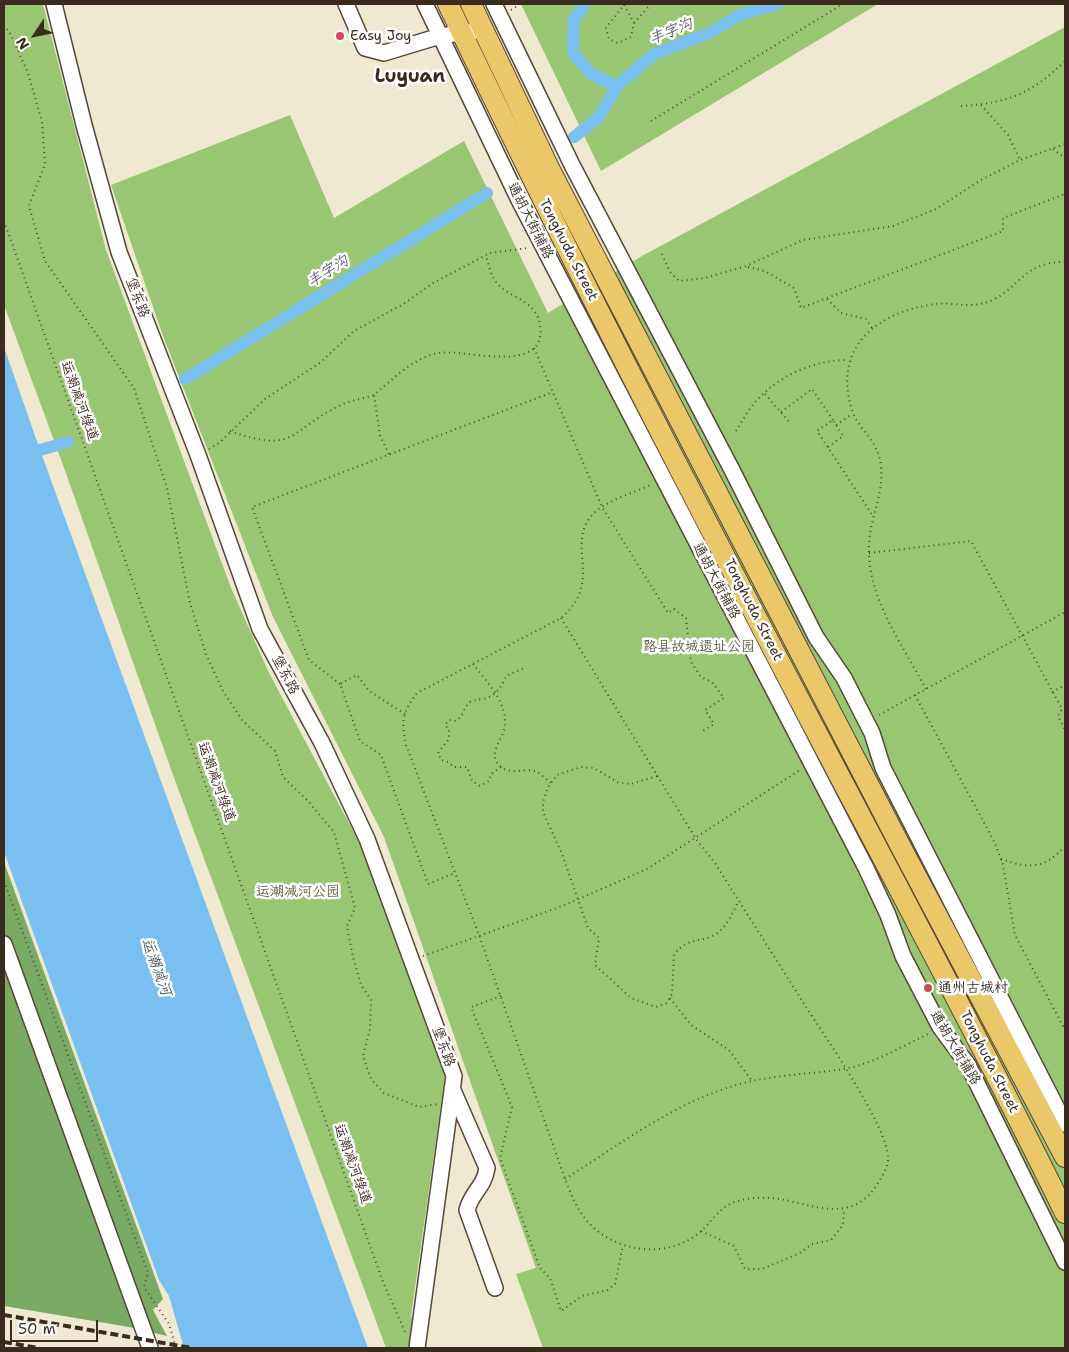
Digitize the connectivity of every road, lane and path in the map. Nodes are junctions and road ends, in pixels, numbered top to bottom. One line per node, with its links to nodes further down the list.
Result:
1 (54, 4): 45 (street, 堡东路)
2 (346, 4): 14 (street)
3 (424, 4): 14 (street, 通胡大街辅路)
4 (448, 4): 13 (main road, Tonghuda Street)
5 (471, 4): 12 (main road, Tonghuda Street)
6 (494, 4): 87 (street)
7 (625, 4): 10 (path); 10 (path)
8 (651, 4): 10 (path)
9 (844, 4): 18 (path)
10 (634, 23)
11 (4, 25): 86 (path)
12 (483, 30): 13 (street); 88 (main road, Tonghuda Street)
13 (462, 35): 14 (street); 91 (main road, Tonghuda Street)
14 (440, 36): 47 (street, 通胡大街辅路)
15 (1065, 61): 16 (path)
16 (981, 105): 17 (path); 22 (path)
17 (961, 106)
18 (651, 121)
19 (1065, 144): 20 (path)
20 (1053, 149): 21 (path); 22 (path)
21 (1065, 158)
22 (1020, 160): 29 (path)
23 (1065, 194): 30 (path)
24 (4, 221): 96 (path, 运潮减河绿道)
25 (532, 247): 27 (path)
26 (662, 254): 29 (path)
27 (486, 255): 32 (path); 42 (path)
28 (1065, 262): 31 (path)
29 (746, 266): 30 (path)
30 (826, 298): 31 (path)
31 (872, 328): 33 (path)
32 (534, 348): 34 (path); 36 (path)
33 (848, 360): 35 (path); 38 (path)
34 (553, 392): 46 (path); 48 (path)
35 (764, 393): 37 (path); 43 (path)
36 (374, 394): 42 (path); 46 (path)
37 (781, 412): 39 (path); 40 (path)
38 (853, 413): 41 (path); 49 (path)
39 (833, 420): 41 (path); 44 (path)
40 (791, 424)
41 (836, 425): 44 (path)
42 (230, 431): 45 (path)
43 (736, 431)
44 (828, 447): 49 (path)
45 (198, 455): 79 (street, 堡东路)
46 (389, 455): 56 (path)
47 (662, 479): 48 (path); 82 (street, 通胡大街辅路)
48 (602, 507): 52 (path); 65 (path)
49 (873, 516): 50 (path)
50 (869, 554): 53 (path); 58 (path)
51 (1065, 612): 53 (path)
52 (561, 618): 54 (path); 68 (path)
53 (1021, 636): 58 (path); 59 (path)
54 (472, 664): 60 (path); 62 (path)
55 (524, 668): 60 (path)
56 (340, 684): 62 (path); 73 (path)
57 (1065, 685): 59 (path)
58 (926, 689): 61 (path)
59 (1052, 692): 64 (path)
60 (495, 693): 66 (path); 66 (path)
61 (915, 695): 63 (path); 72 (path)
62 (405, 714): 73 (path)
63 (872, 718)
64 (1065, 730)
65 (703, 731)
66 (501, 767): 69 (path)
67 (801, 770): 70 (path)
68 (657, 776): 69 (path); 70 (path)
69 (551, 782): 75 (path)
70 (696, 838): 75 (path); 76 (path)
71 (1065, 846): 72 (path)
72 (1001, 859): 83 (path)
73 (455, 873): 77 (path)
74 (4, 881): 98 (path)
75 (578, 899): 77 (path); 81 (path)
76 (739, 901): 81 (path); 84 (path)
77 (479, 935): 79 (path); 80 (path)
78 (4, 944): 97 (street)
79 (412, 960): 86 (street, 堡东路)
80 (501, 996): 89 (path); 93 (path)
81 (670, 998): 85 (path)
82 (940, 1027): 84 (path); 94 (street, 通胡大街辅路)
83 (1065, 1030)
84 (846, 1068): 85 (path); 90 (path)
85 (753, 1082): 89 (path)
86 (451, 1096): 95 (street); 96 (street, 堡东路)
87 (1065, 1124)
88 (1065, 1157)
89 (565, 1178): 93 (path)
90 (844, 1209): 92 (path); 92 (path)
91 (1065, 1214)
92 (701, 1231): 93 (path)
93 (623, 1245)
94 (1065, 1262)
95 (495, 1288)
96 (413, 1344)
97 (150, 1348)
98 (176, 1348)

